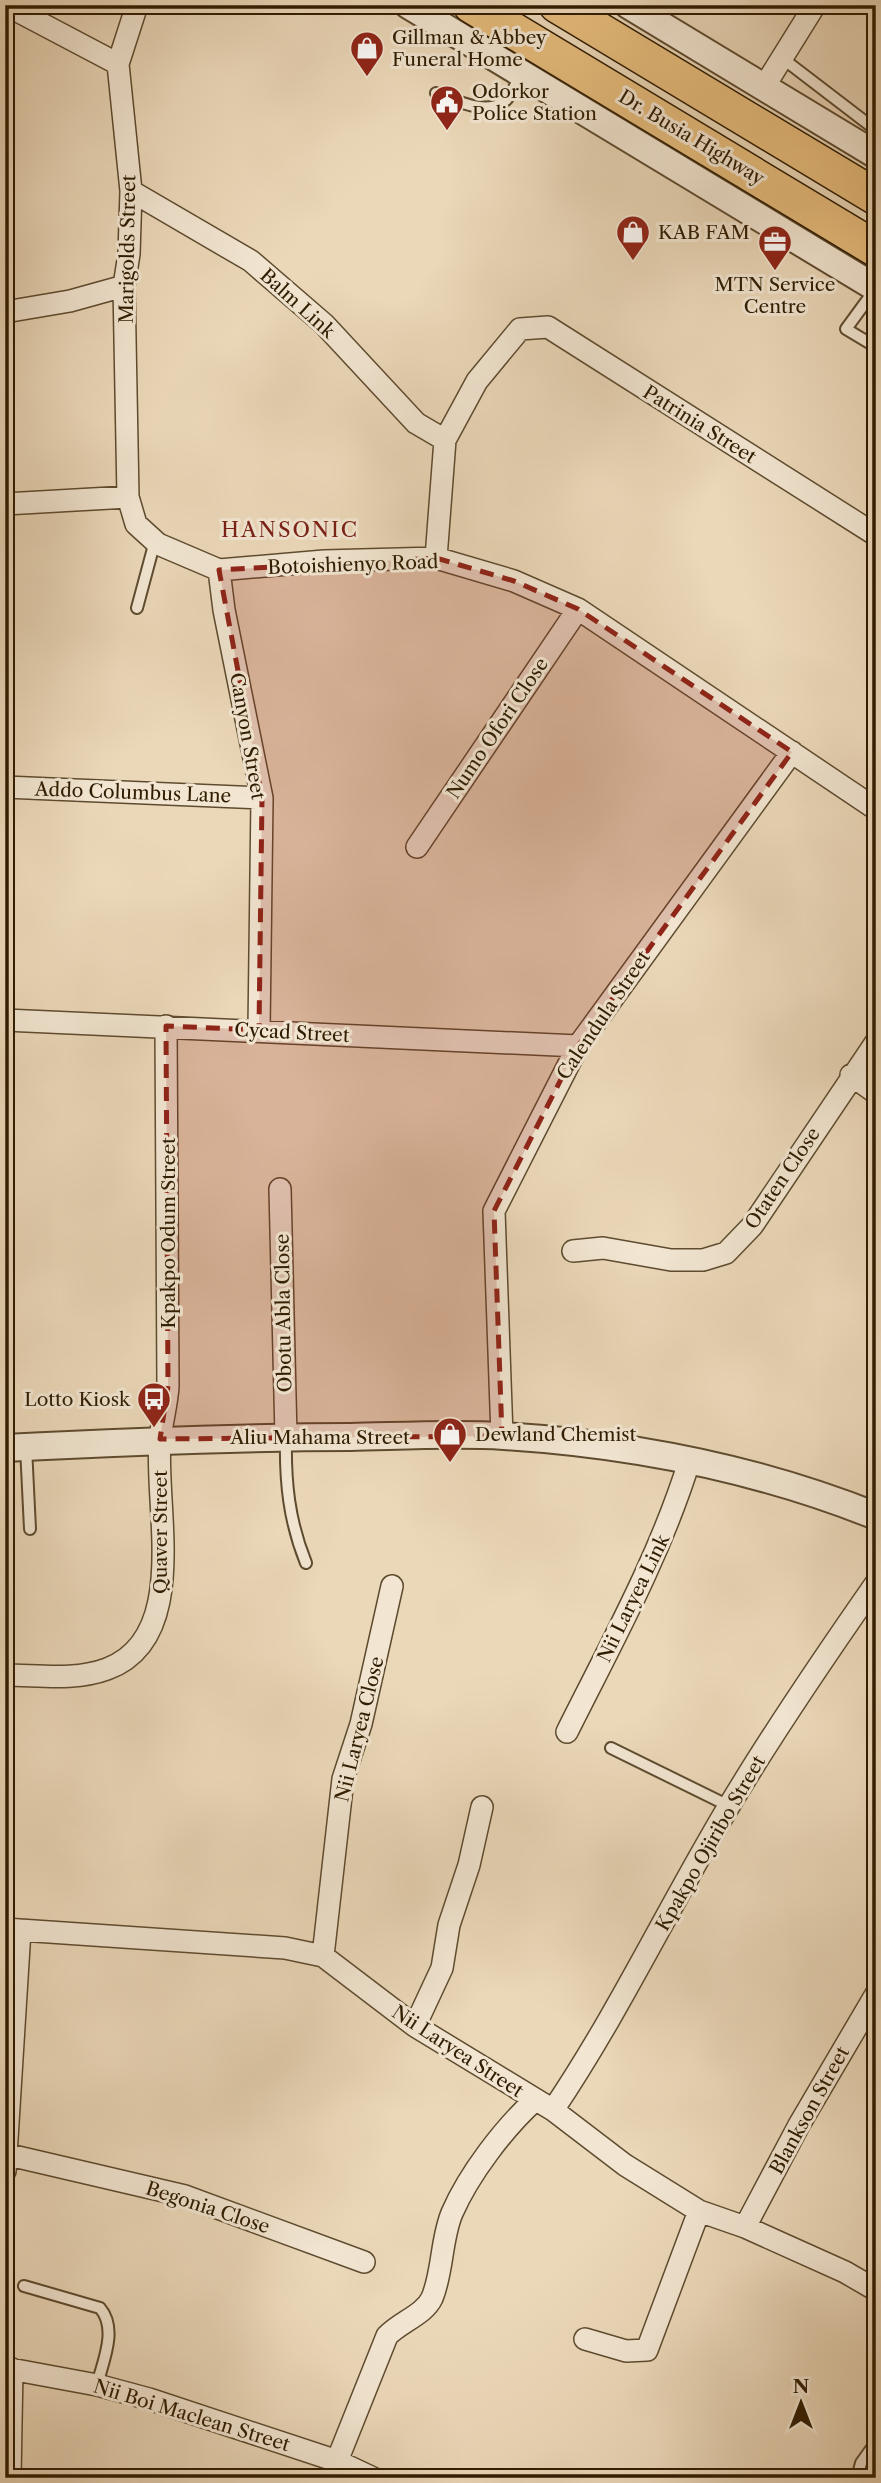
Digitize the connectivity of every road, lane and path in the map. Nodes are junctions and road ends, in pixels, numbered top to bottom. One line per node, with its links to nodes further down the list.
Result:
1 (6, 5): 9 (street)
2 (137, 5): 9 (street, Marigolds Street)
3 (408, 5): 10 (street, Dr. Busia Highway)
4 (471, 5): 17 (highway, Dr. Busia Highway)
5 (557, 5): 16 (highway)
6 (628, 5): 11 (street)
7 (815, 5): 8 (street)
8 (782, 58): 11 (street); 13 (lane)
9 (118, 64): 15 (street, Marigolds Street)
10 (521, 74): 12 (lane); 21 (street, Dr. Busia Highway)
11 (764, 87): 14 (street)
12 (436, 93)
13 (876, 130)
14 (876, 155)
15 (131, 191): 20 (street, Marigolds Street); 24 (street, Balm Link)
16 (876, 197)
17 (794, 198): 18 (highway); 19 (highway, Dr. Busia Highway)
18 (876, 232)
19 (876, 249)
20 (124, 286): 22 (street); 25 (street, Marigolds Street)
21 (876, 288): 23 (lane)
22 (5, 312)
23 (876, 347)
24 (445, 440): 27 (street, Patrinia Street); 29 (street)
25 (128, 497): 26 (street); 28 (street, Botoishienyo Road)
26 (5, 504)
27 (876, 535)
28 (155, 541): 30 (street, Botoishienyo Road); 31 (lane)
29 (436, 558): 30 (street, Botoishienyo Road); 32 (street, Botoishienyo Road)
30 (219, 570): 35 (street, Canyon Street)
31 (138, 608)
32 (578, 609): 33 (street, Botoishienyo Road); 37 (street, Numo Ofori Close)
33 (792, 752): 36 (street, Botoishienyo Road); 42 (street, Calendula Street)
34 (5, 788): 35 (street, Addo Columbus Lane)
35 (262, 797): 40 (street, Canyon Street)
36 (876, 809)
37 (417, 847)
38 (5, 1020): 39 (street, Cycad Street)
39 (166, 1026): 40 (street, Cycad Street); 49 (street, Kpakpo Odum Street)
40 (259, 1030): 42 (street, Cycad Street)
41 (876, 1042): 43 (street, Otaten Close)
42 (578, 1046): 47 (street, Calendula Street)
43 (851, 1076): 44 (street); 46 (street, Otaten Close)
44 (876, 1093)
45 (280, 1189): 48 (street, Obotu Abla Close)
46 (573, 1251)
47 (502, 1436): 48 (street, Aliu Mahama Street); 51 (street, Aliu Mahama Street)
48 (286, 1437): 49 (street, Aliu Mahama Street); 54 (lane)
49 (160, 1439): 50 (street, Aliu Mahama Street); 57 (street, Quaver Street)
50 (15, 1447): 53 (lane)
51 (690, 1459): 52 (street, Aliu Mahama Street); 58 (street, Nii Laryea Link)
52 (876, 1516)
53 (30, 1529)
54 (306, 1563)
55 (876, 1583): 60 (street, Kpakpo Ojiribo Street)
56 (392, 1586): 63 (street, Nii Laryea Close)
57 (5, 1675)
58 (567, 1732)
59 (611, 1748): 60 (lane)
60 (729, 1806): 66 (street, Kpakpo Ojiribo Street)
61 (482, 1807): 65 (street)
62 (13, 1930): 63 (street, Nii Laryea Street); 67 (street)
63 (323, 1956): 65 (street, Nii Laryea Street)
64 (876, 1994): 69 (street, Blankson Street)
65 (415, 2026): 66 (street, Nii Laryea Street)
66 (544, 2105): 68 (street, Nii Laryea Street); 77 (street, Kpakpo Ojiribo Street)
67 (6, 2160): 70 (street, Begonia Close)
68 (699, 2211): 69 (street, Nii Laryea Street); 73 (street)
69 (745, 2227): 72 (street, Nii Laryea Street)
70 (364, 2262)
71 (24, 2286): 75 (lane)
72 (876, 2290)
73 (584, 2339)
74 (9, 2369): 75 (street, Nii Boi Maclean Street); 78 (street)
75 (97, 2385): 77 (street, Nii Boi Maclean Street)
76 (876, 2442): 80 (lane)
77 (338, 2461): 79 (street, Nii Boi Maclean Street)
78 (10, 2478)
79 (373, 2478)
80 (857, 2478)

